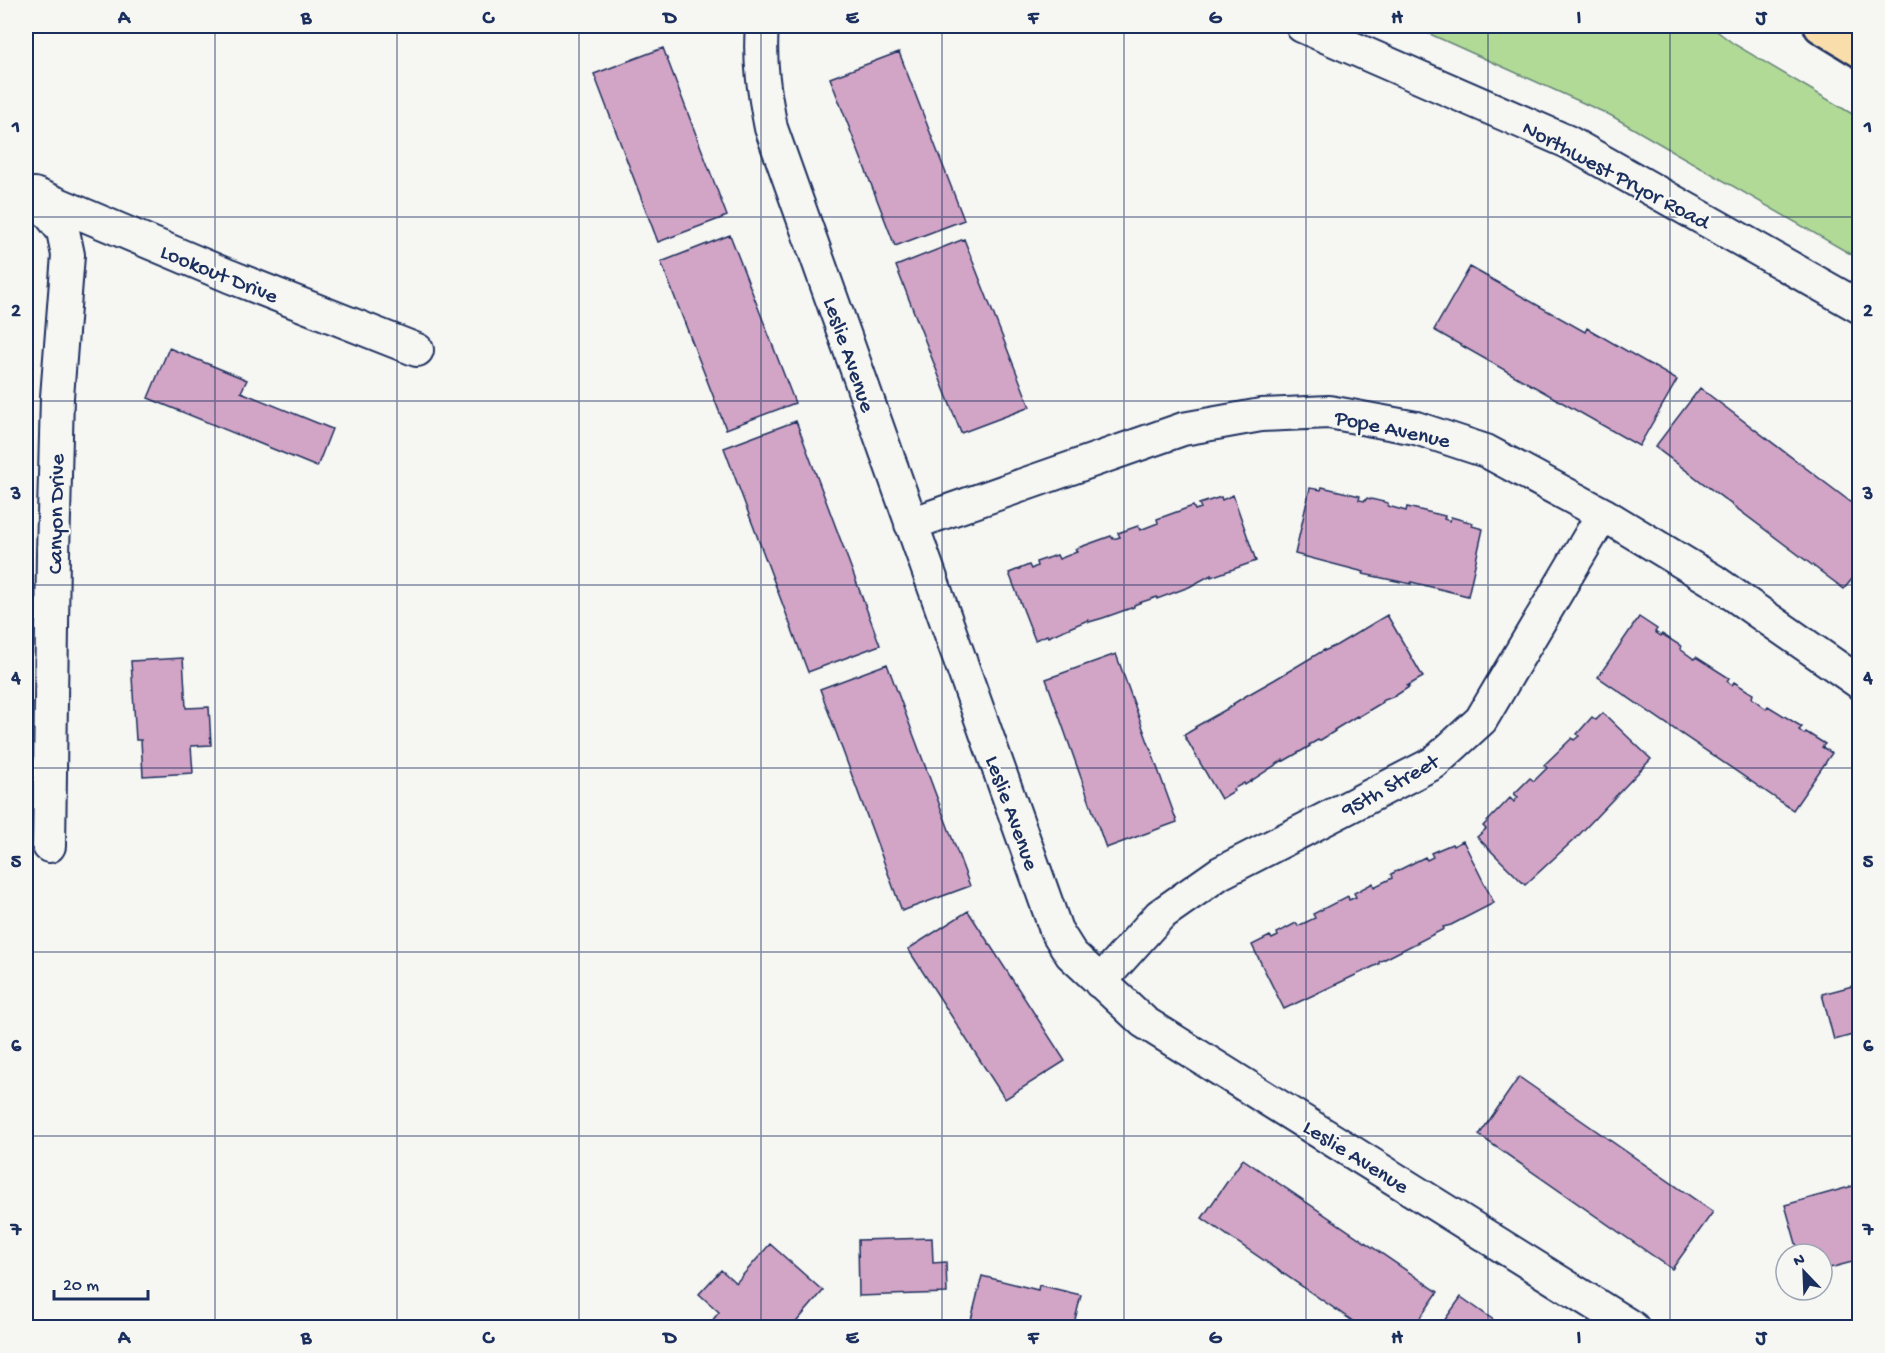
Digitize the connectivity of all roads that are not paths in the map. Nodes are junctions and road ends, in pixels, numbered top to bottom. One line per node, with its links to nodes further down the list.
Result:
1 (762, 26): 9 (street, Leslie Avenue)
2 (1302, 26): 6 (street, Northwest Pryor Road)
3 (1821, 26): 4 (highway)
4 (1860, 50)
5 (30, 192): 7 (street, Lookout Drive); 11 (street, Canyon Drive)
6 (1860, 307)
7 (417, 350)
8 (1604, 514): 9 (street, Pope Avenue); 10 (street, Pope Avenue); 12 (street, 95th Street)
9 (911, 524): 12 (street, Leslie Avenue)
10 (1860, 683)
11 (49, 846)
12 (1100, 982): 13 (street, Leslie Avenue)
13 (1633, 1328)

